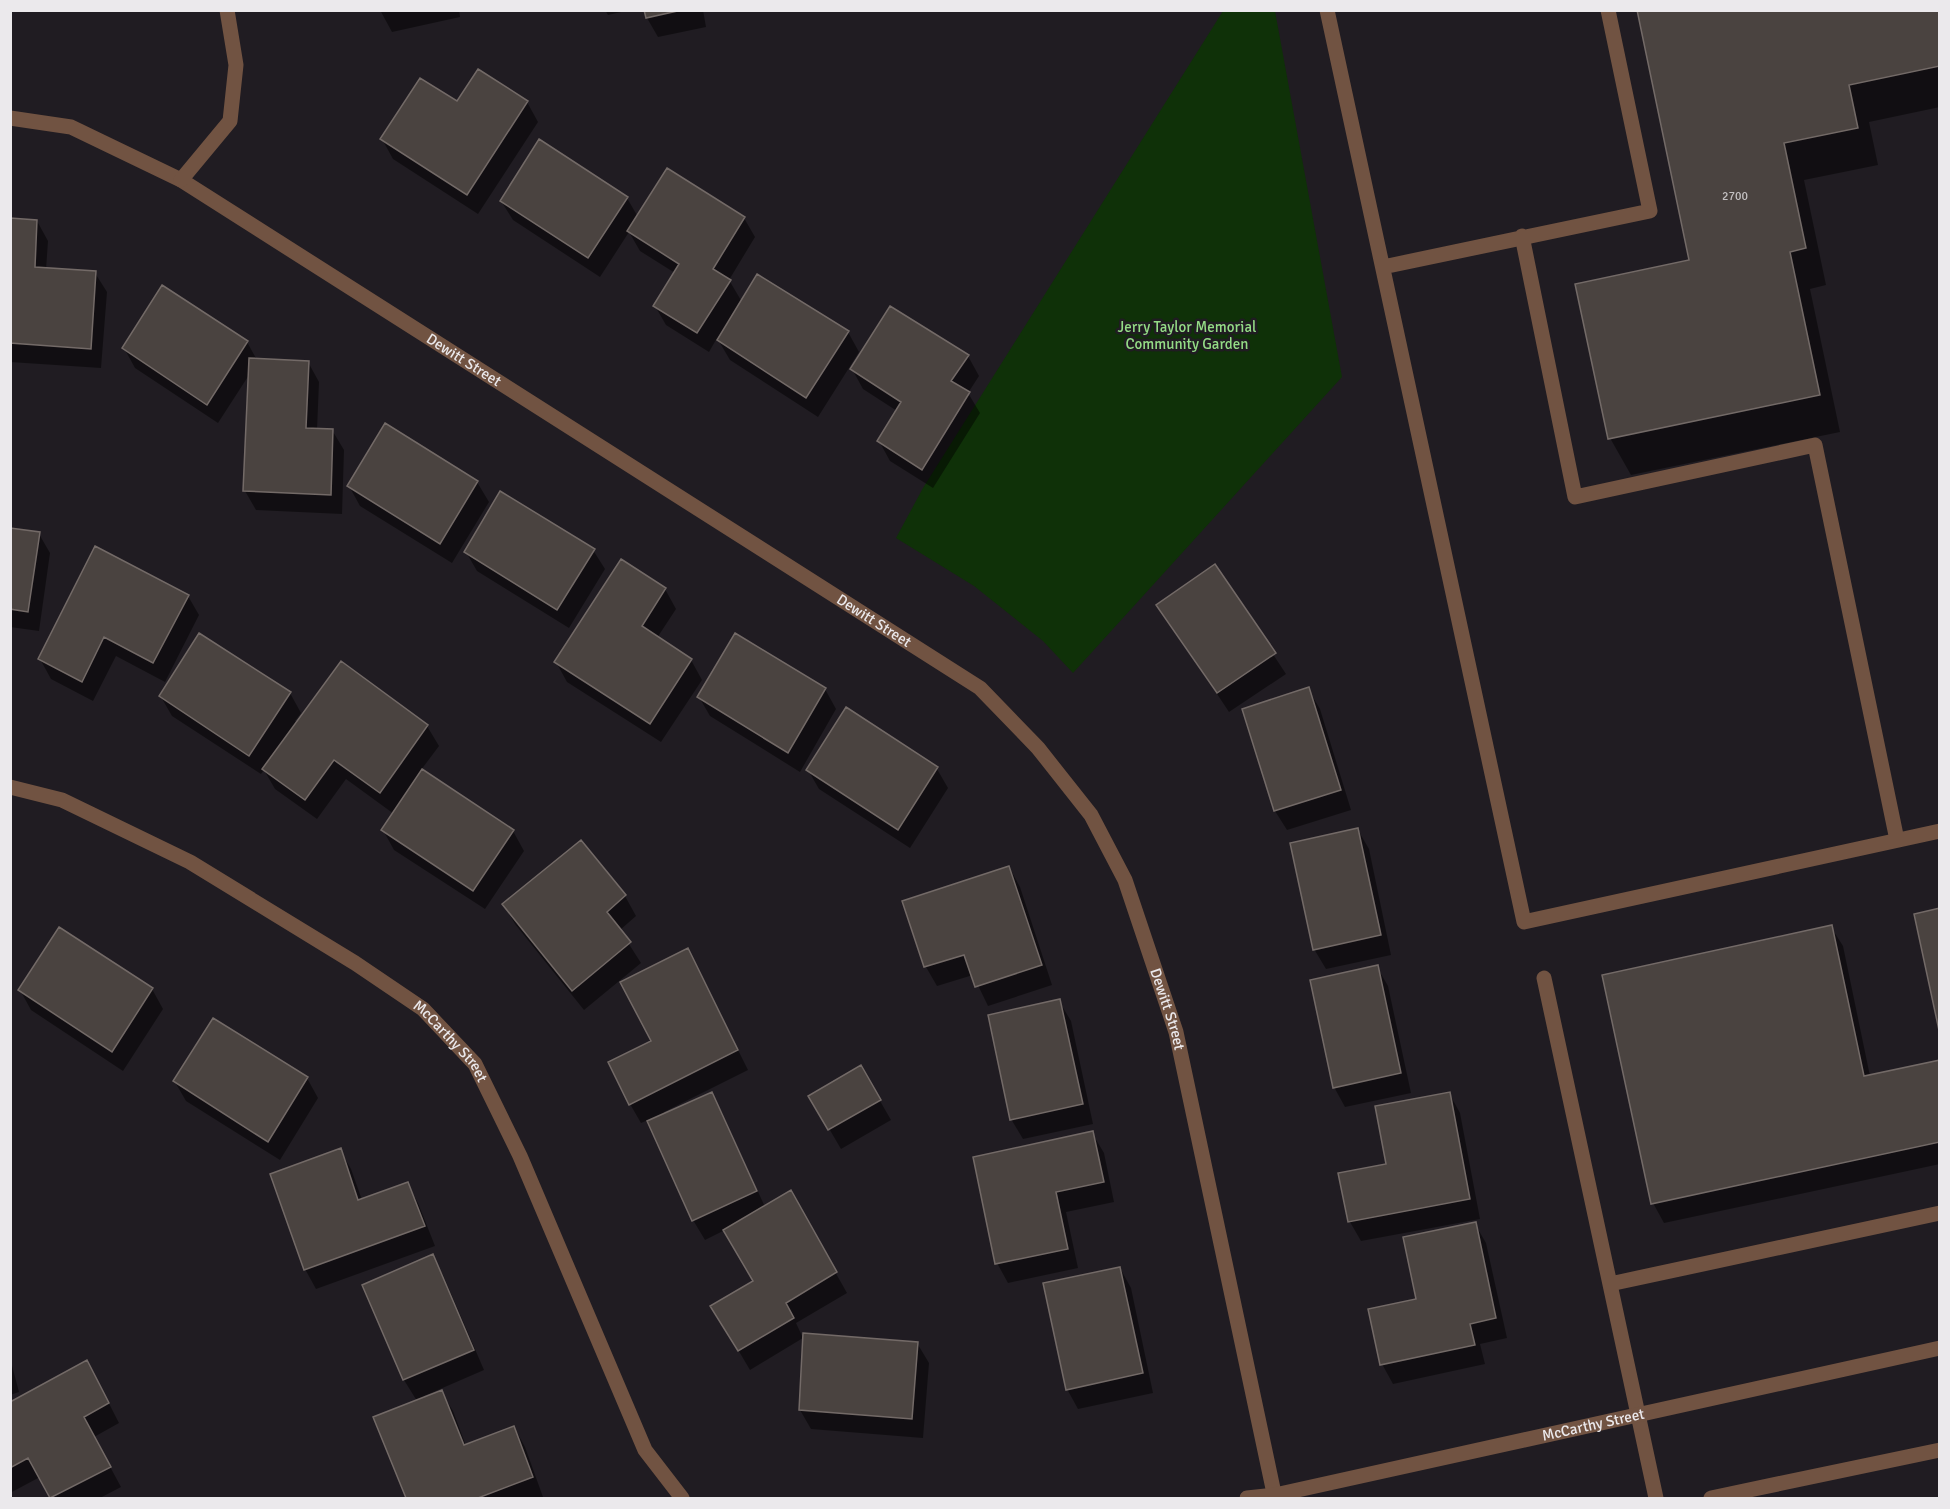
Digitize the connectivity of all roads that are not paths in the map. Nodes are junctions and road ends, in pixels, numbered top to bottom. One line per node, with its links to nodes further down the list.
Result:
1 (227, 10): 5 (street)
2 (1328, 10): 7 (street)
3 (1608, 10): 6 (street)
4 (10, 118): 5 (street, Dewitt Street)
5 (181, 180): 17 (street, Dewitt Street)
6 (1522, 236): 7 (street); 10 (street)
7 (1383, 267): 10 (street)
8 (10, 787): 18 (street, McCarthy Street)
9 (1940, 831): 10 (street)
10 (1897, 840)
11 (1544, 978): 13 (street)
12 (1940, 1213): 13 (street)
13 (1610, 1284): 15 (street)
14 (1940, 1348): 15 (street, McCarthy Street)
15 (1638, 1414): 17 (street, McCarthy Street); 20 (street)
16 (1940, 1450): 21 (street)
17 (1275, 1497): 19 (street, McCarthy Street)
18 (682, 1498)
19 (1247, 1498)
20 (1656, 1498)
21 (1711, 1498)

